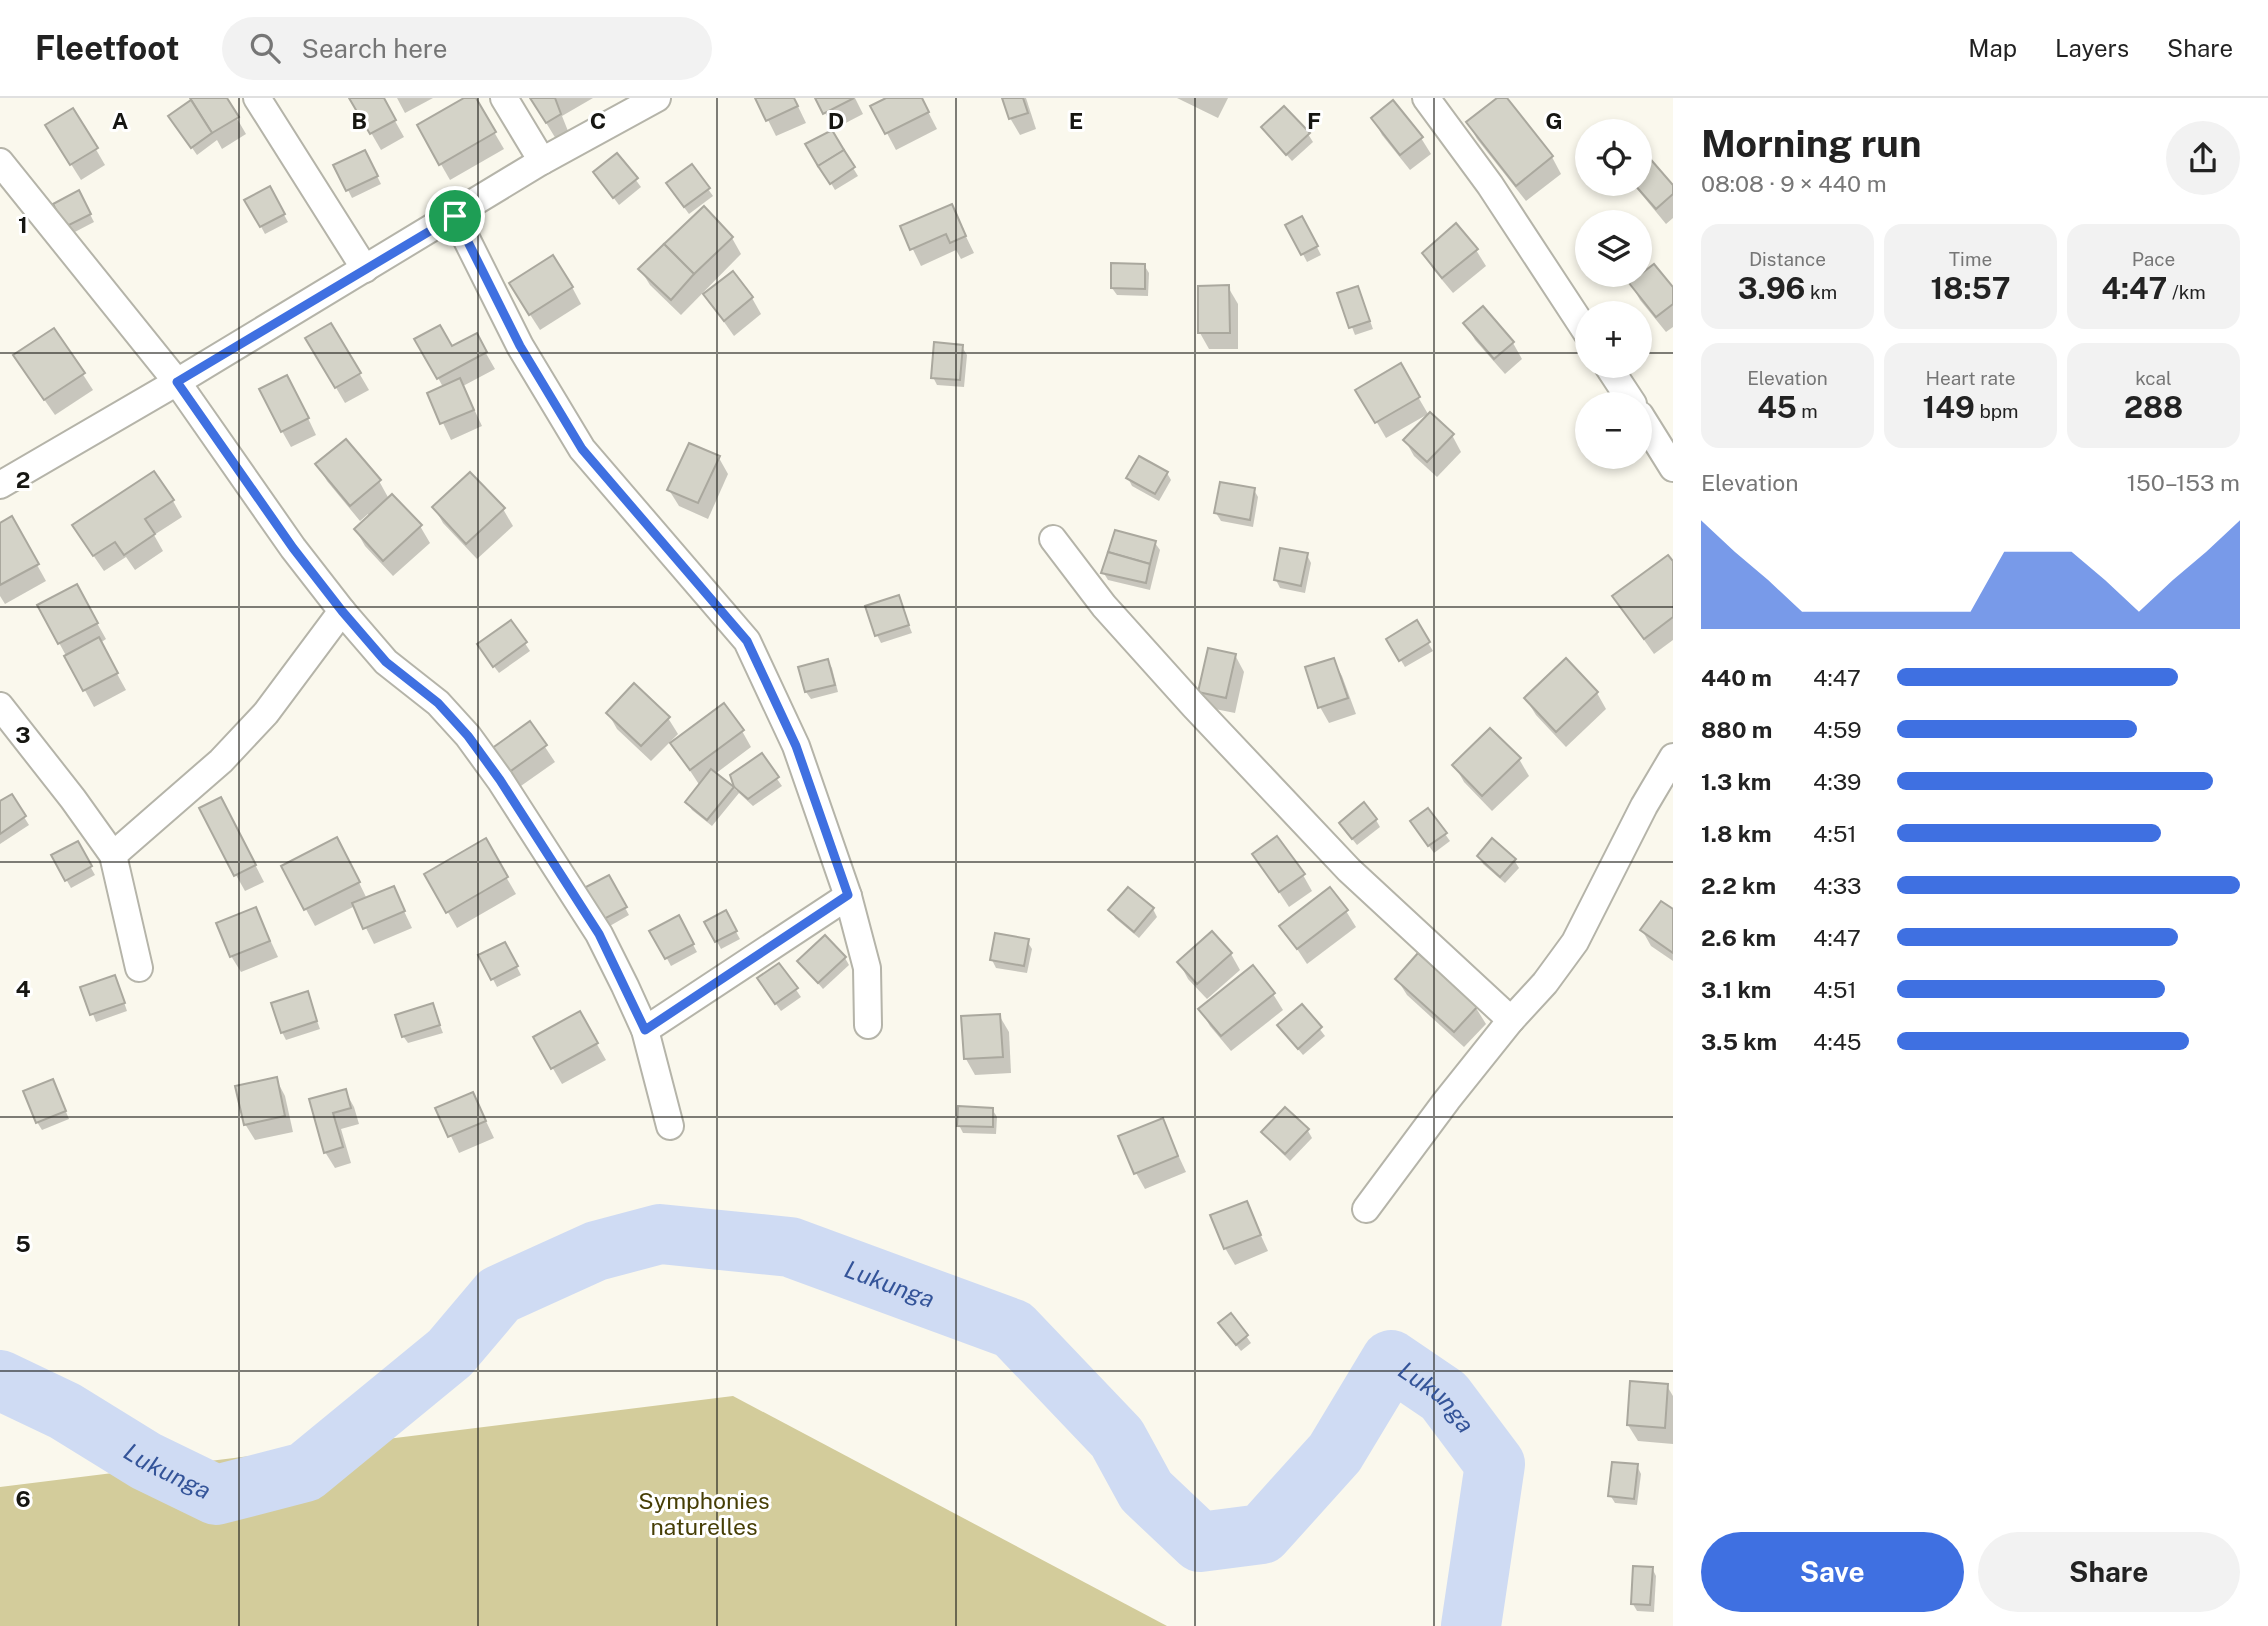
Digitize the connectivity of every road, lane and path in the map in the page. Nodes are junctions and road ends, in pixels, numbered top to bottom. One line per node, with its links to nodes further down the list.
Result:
1 (257, 98): 8 (street)
2 (504, 98): 5 (street)
3 (657, 98): 5 (street)
4 (1426, 98): 9 (street)
5 (542, 161): 7 (street)
6 (0, 162): 10 (street)
7 (455, 216): 8 (street); 19 (street)
8 (365, 269): 10 (street)
9 (1575, 315)
10 (177, 382): 13 (street); 15 (street)
11 (1652, 434): 12 (street)
12 (1673, 468)
13 (0, 485)
14 (1053, 539): 21 (street)
15 (342, 611): 18 (street); 23 (street)
16 (0, 706): 18 (street)
17 (1673, 757): 21 (street)
18 (113, 855): 20 (street)
19 (848, 895): 22 (street); 23 (street)
20 (139, 968)
21 (1511, 1020): 25 (street)
22 (868, 1025)
23 (645, 1030): 24 (street)
24 (670, 1126)
25 (1366, 1209)

